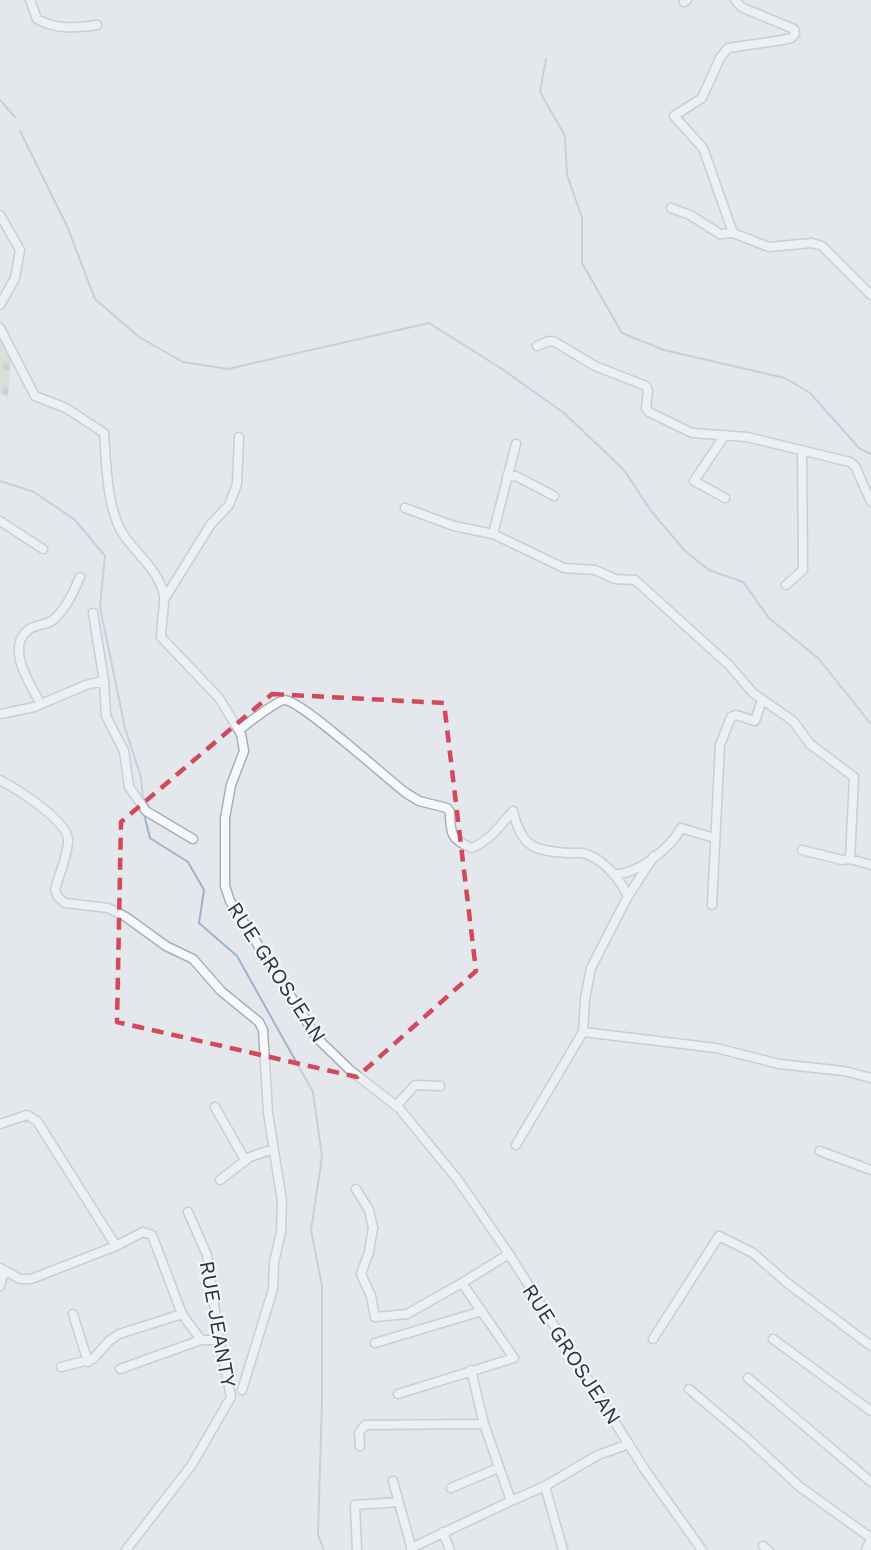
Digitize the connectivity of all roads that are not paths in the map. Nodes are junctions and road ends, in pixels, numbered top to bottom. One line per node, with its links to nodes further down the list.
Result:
1 (30, 0): 3 (street)
2 (735, 0): 6 (street)
3 (97, 25)
4 (670, 208): 6 (street)
5 (0, 215): 8 (street)
6 (734, 233): 7 (street)
7 (871, 295)
8 (0, 305)
9 (0, 328): 25 (street)
10 (537, 346): 11 (street)
11 (725, 435): 14 (street); 17 (street)
12 (238, 437): 25 (street)
13 (516, 444): 15 (street)
14 (802, 452): 18 (street); 24 (street)
15 (507, 477): 16 (street); 21 (street)
16 (554, 496)
17 (724, 498)
18 (871, 501)
19 (405, 508): 21 (street)
20 (0, 521): 22 (street)
21 (493, 534): 28 (street)
22 (43, 549)
23 (80, 577): 29 (street)
24 (786, 585)
25 (165, 597): 31 (street, RUE GROSJEAN)
26 (93, 614): 27 (street)
27 (104, 681): 29 (street); 34 (street)
28 (762, 700): 33 (street); 37 (street)
29 (41, 704): 30 (street)
30 (0, 714)
31 (239, 730): 39 (street); 45 (street, RUE GROSJEAN)
32 (0, 780): 49 (street)
33 (714, 838): 36 (street); 41 (street)
34 (193, 839)
35 (802, 850): 37 (street)
36 (654, 856): 39 (street); 40 (street)
37 (850, 859): 38 (street)
38 (871, 865)
39 (614, 874): 40 (street)
40 (628, 896): 42 (street)
41 (712, 905)
42 (583, 1032): 43 (street); 48 (street)
43 (871, 1078)
44 (440, 1086): 45 (street)
45 (396, 1106): 57 (street, RUE GROSJEAN)
46 (215, 1107): 51 (street)
47 (0, 1124): 56 (street)
48 (516, 1145)
49 (273, 1149): 51 (street); 76 (street)
50 (820, 1151): 52 (street)
51 (245, 1160): 53 (street)
52 (871, 1170)
53 (220, 1180)
54 (356, 1189): 59 (street)
55 (188, 1212): 67 (street, RUE JEANTY)
56 (116, 1246): 58 (street); 63 (street)
57 (509, 1254): 59 (street); 80 (street, RUE GROSJEAN)
58 (2, 1269): 60 (street)
59 (462, 1283): 61 (street)
60 (0, 1286)
61 (482, 1311): 68 (street); 73 (street)
62 (73, 1314): 70 (street)
63 (183, 1314): 66 (street); 70 (street)
64 (652, 1339): 69 (street)
65 (773, 1339): 78 (street)
66 (201, 1340): 67 (street); 72 (street)
67 (219, 1340): 92 (street, RUE JEANTY)
68 (375, 1343)
69 (871, 1346)
70 (88, 1362): 71 (street)
71 (61, 1367)
72 (120, 1369)
73 (471, 1371): 77 (street); 79 (street)
74 (748, 1378): 84 (street)
75 (689, 1389): 90 (street)
76 (242, 1390)
77 (398, 1395)
78 (871, 1411)
79 (484, 1424): 81 (street); 82 (street)
80 (629, 1444): 85 (street); 96 (street, RUE GROSJEAN)
81 (360, 1446)
82 (498, 1468): 86 (street); 87 (street)
83 (393, 1481): 88 (street)
84 (871, 1482)
85 (545, 1486): 87 (street); 95 (street)
86 (451, 1488)
87 (511, 1501): 89 (street)
88 (399, 1502): 91 (street); 93 (street)
89 (442, 1532): 91 (street); 94 (street)
90 (871, 1538): 97 (street)
91 (412, 1549)
92 (126, 1550)
93 (357, 1550)
94 (450, 1550)
95 (563, 1550)
96 (702, 1550)
97 (866, 1550)

